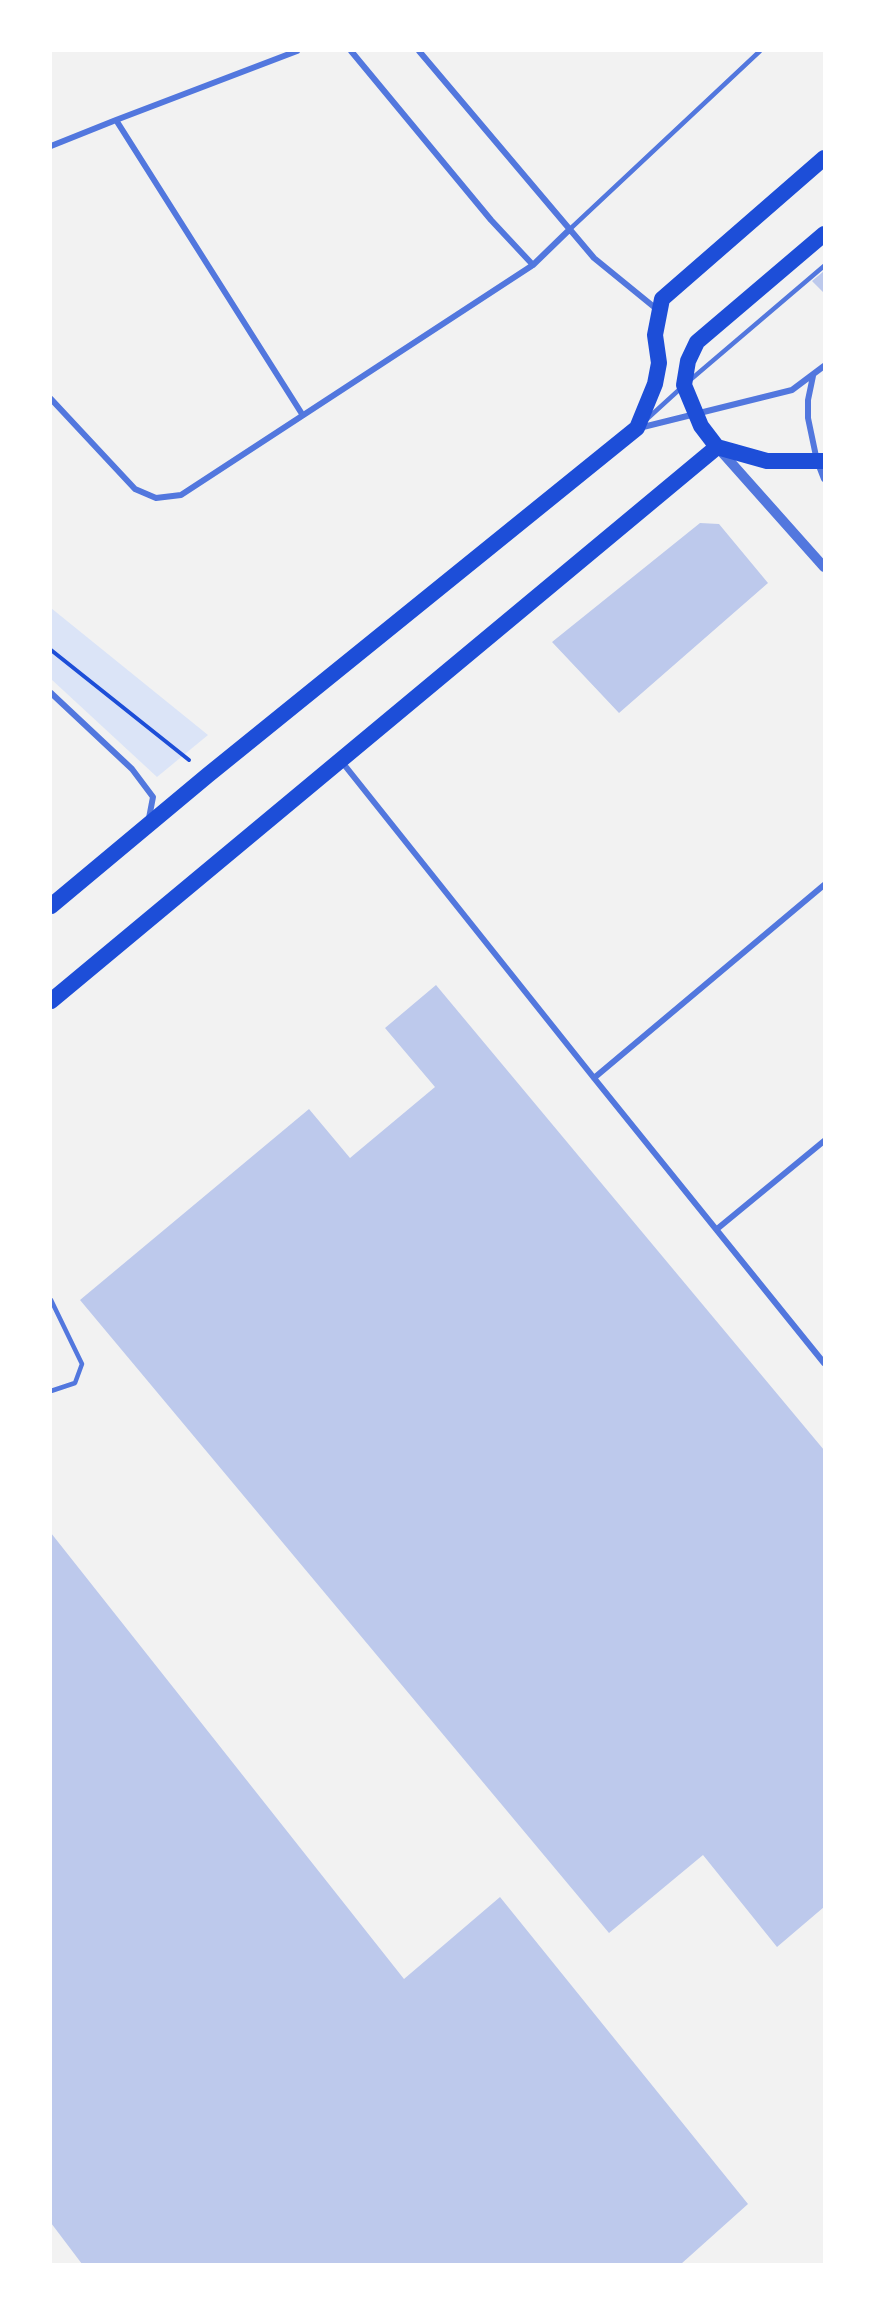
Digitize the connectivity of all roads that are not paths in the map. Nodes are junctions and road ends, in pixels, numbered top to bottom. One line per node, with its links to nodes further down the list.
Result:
1 (297, 51): 5 (street)
2 (351, 51): 10 (street)
3 (418, 51): 8 (street)
4 (760, 51): 8 (lane)
5 (116, 120): 6 (street); 17 (street)
6 (51, 146)
7 (824, 158): 12 (highway)
8 (569, 231): 10 (street); 12 (street)
9 (824, 234): 15 (highway)
10 (533, 265): 17 (street)
11 (824, 266): 15 (lane)
12 (659, 311): 19 (highway)
13 (824, 366): 14 (street)
14 (814, 375): 18 (street); 21 (street)
15 (684, 385): 18 (highway); 19 (lane)
16 (51, 399): 17 (street)
17 (302, 414)
18 (696, 414): 19 (street); 20 (highway)
19 (637, 428): 26 (highway)
20 (717, 447): 21 (highway); 23 (street); 25 (highway)
21 (820, 461): 22 (street)
22 (824, 479)
23 (824, 567)
24 (51, 693): 26 (street)
25 (341, 761): 29 (highway); 30 (street)
26 (145, 827): 28 (highway)
27 (824, 885): 30 (street)
28 (51, 906)
29 (51, 1002)
30 (594, 1078): 32 (street)
31 (824, 1141): 32 (street)
32 (717, 1229): 34 (street)
33 (51, 1300): 35 (lane)
34 (824, 1363)
35 (51, 1391)

